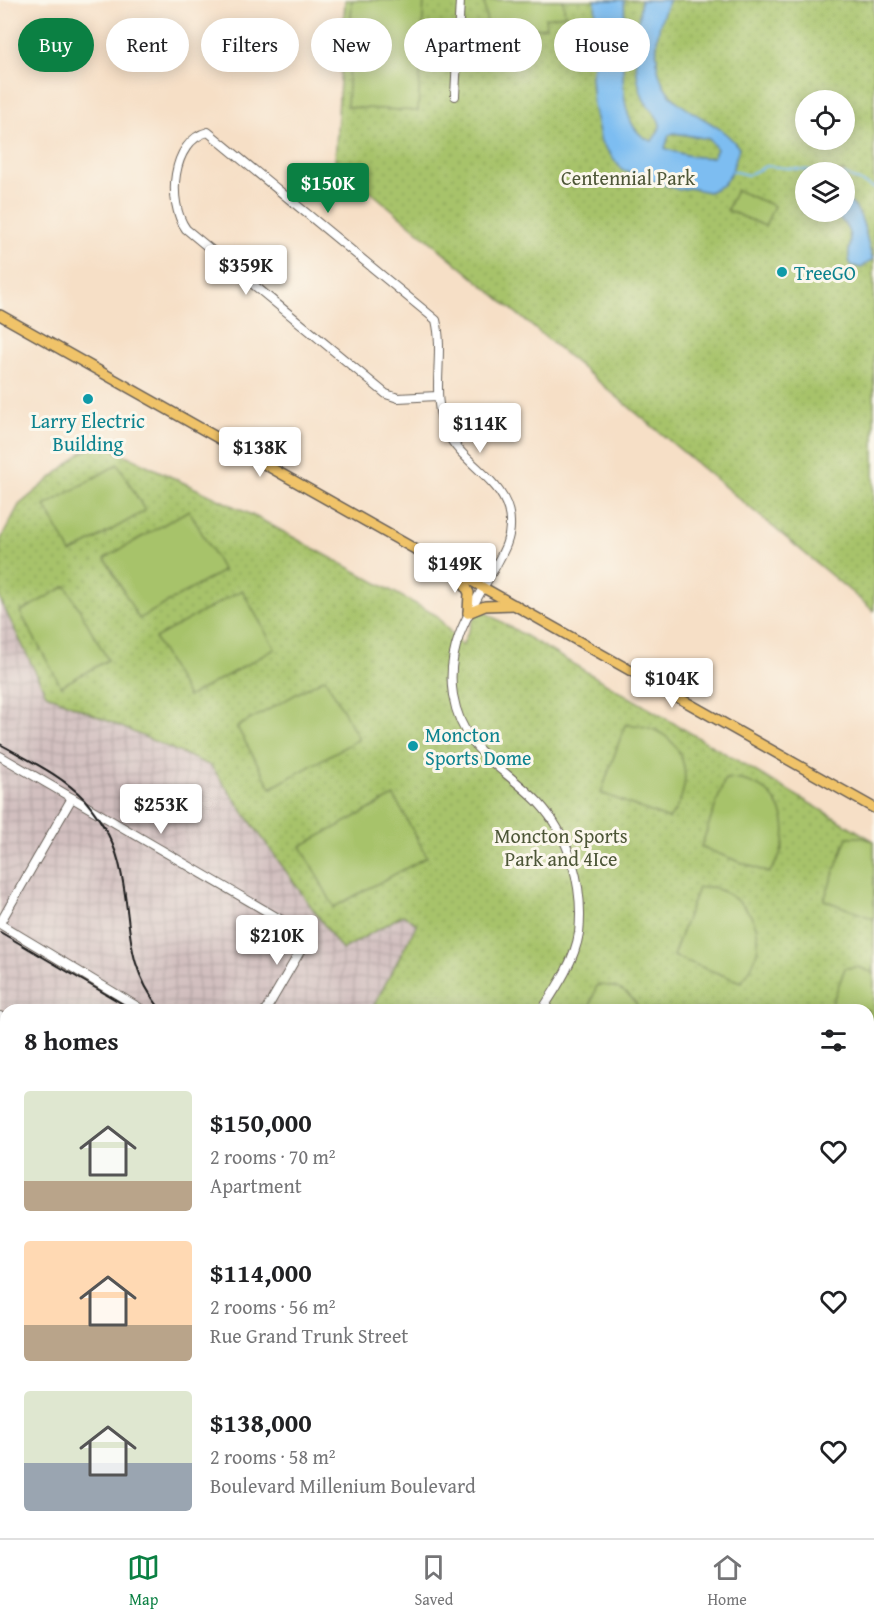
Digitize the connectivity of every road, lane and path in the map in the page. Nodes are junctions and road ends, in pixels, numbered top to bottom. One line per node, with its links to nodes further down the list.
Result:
1 (460, 0): 2 (street)
2 (455, 96)
3 (0, 315): 5 (main road)
4 (437, 396): 4 (street); 6 (street)
5 (458, 571): 6 (main road); 8 (main road)
6 (484, 586): 7 (main road); 8 (street)
7 (519, 606): 8 (main road); 11 (main road)
8 (468, 614): 15 (street)
9 (0, 756): 10 (street)
10 (72, 798): 12 (street); 14 (street)
11 (874, 808)
12 (0, 924): 13 (street)
13 (133, 1004)
14 (269, 1004)
15 (546, 1004)

